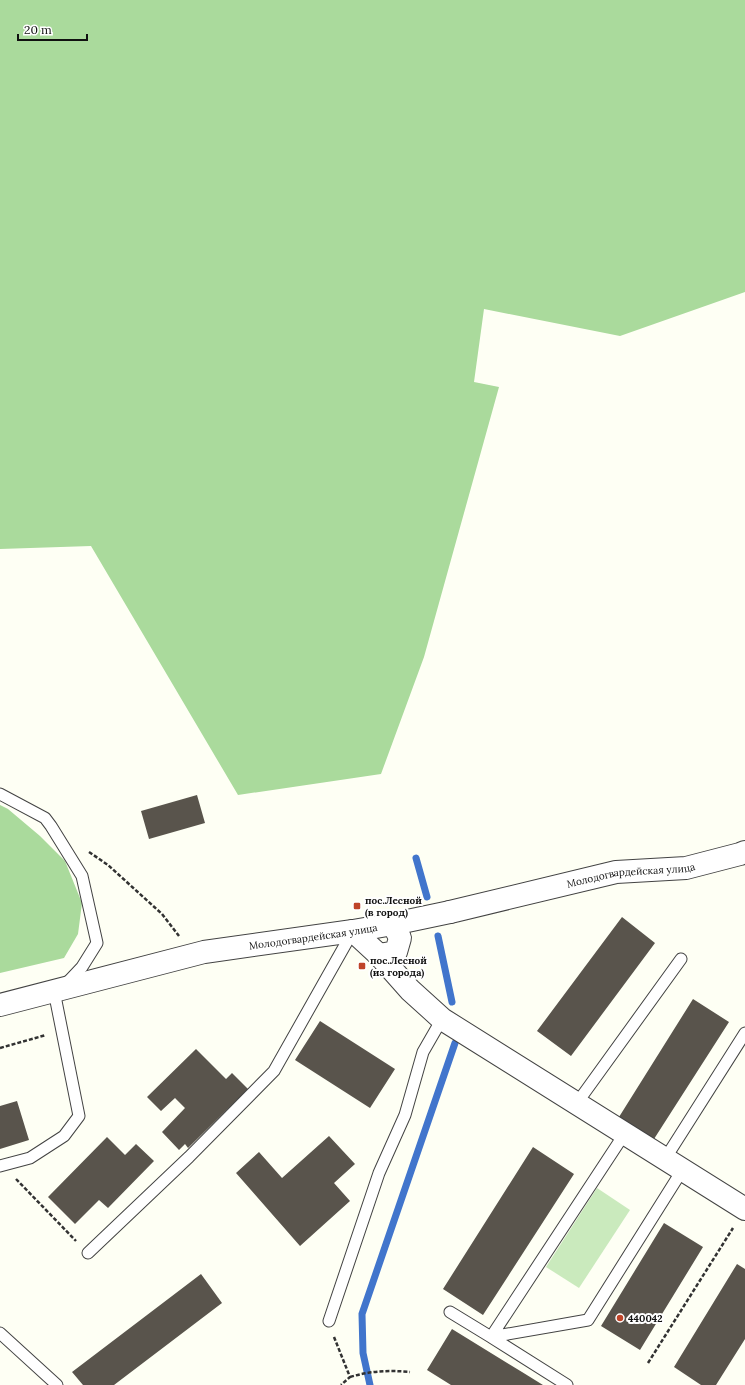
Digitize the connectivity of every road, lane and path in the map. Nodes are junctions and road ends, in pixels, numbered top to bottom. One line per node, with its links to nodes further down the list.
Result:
1 (0, 794): 9 (lane)
2 (82, 848): 6 (path)
3 (745, 852): 4 (street, Молодогвардейская улица)
4 (393, 924): 5 (street, Молодогвардейская улица); 7 (street)
5 (353, 930): 6 (street, Молодогвардейская улица); 7 (street); 20 (lane)
6 (194, 955): 9 (street, Молодогвардейская улица)
7 (379, 955): 11 (street)
8 (681, 959): 15 (lane)
9 (57, 990): 10 (street, Молодогвардейская улица); 12 (lane)
10 (0, 1005)
11 (442, 1019): 15 (street); 22 (lane)
12 (61, 1031): 14 (path); 18 (lane)
13 (745, 1033): 17 (lane)
14 (0, 1048)
15 (577, 1103): 16 (street)
16 (625, 1133): 17 (street); 24 (lane)
17 (674, 1164): 19 (street); 24 (lane)
18 (1, 1166): 20 (path)
19 (745, 1208): 25 (path)
20 (88, 1253)
21 (450, 1312): 24 (lane)
22 (328, 1321): 27 (path)
23 (0, 1334): 28 (lane)
24 (491, 1337): 30 (lane)
25 (648, 1363)
26 (410, 1372): 27 (path)
27 (350, 1377): 29 (path)
28 (56, 1385)
29 (341, 1385)
30 (567, 1385)

